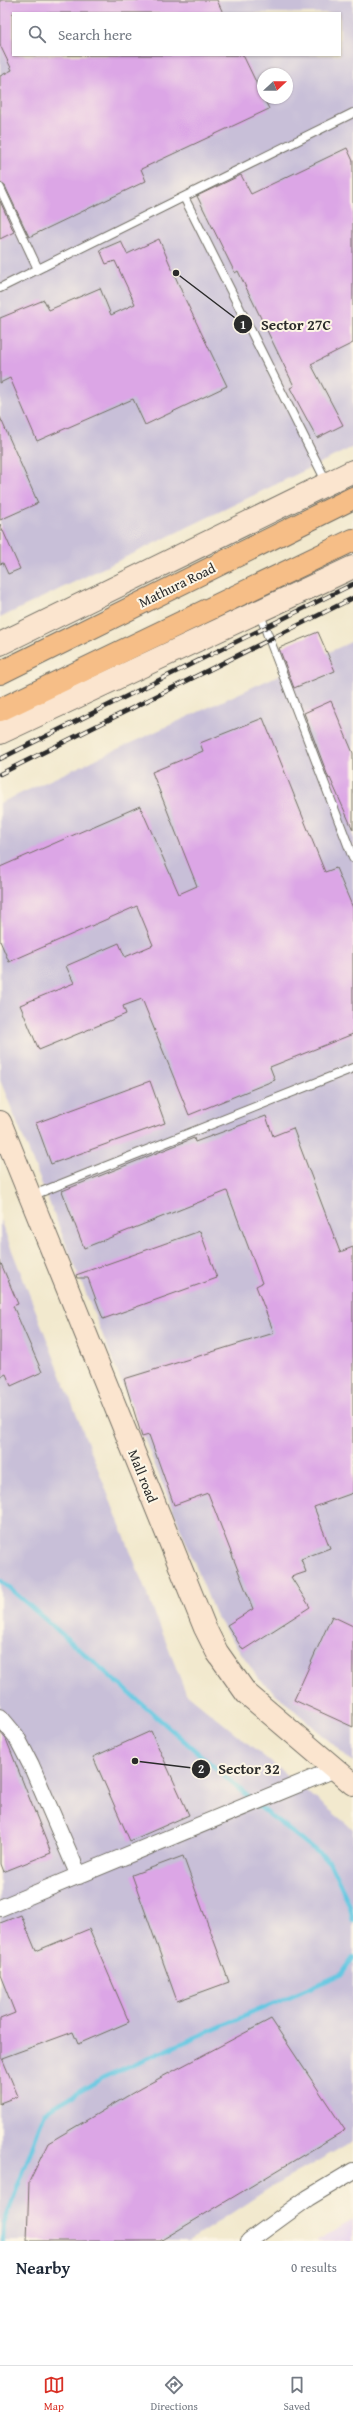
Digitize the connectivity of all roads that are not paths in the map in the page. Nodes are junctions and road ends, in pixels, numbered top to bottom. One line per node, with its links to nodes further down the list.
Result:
1 (353, 113): 3 (lane)
2 (0, 188): 4 (lane)
3 (184, 197): 4 (lane); 7 (lane)
4 (38, 269): 5 (lane)
5 (0, 288)
6 (353, 471): 7 (main road)
7 (327, 484): 10 (main road)
8 (353, 498): 16 (highway, Mathura Road)
9 (353, 540): 17 (highway)
10 (201, 545): 13 (main road); 14 (main road)
11 (353, 567): 12 (main road)
12 (258, 611): 15 (main road); 20 (lane)
13 (0, 630)
14 (0, 644)
15 (131, 671): 18 (main road); 19 (main road)
16 (0, 673)
17 (0, 710)
18 (5, 728)
19 (0, 746)
20 (353, 858)
21 (353, 1068): 23 (lane)
22 (0, 1122): 23 (main road, Mall road)
23 (29, 1197): 25 (main road, Mall road)
24 (0, 1717): 27 (street)
25 (335, 1769): 26 (main road, Mall road); 27 (street)
26 (353, 1784)
27 (79, 1876): 28 (street)
28 (0, 1908)
29 (353, 2171): 30 (street)
30 (250, 2241)

